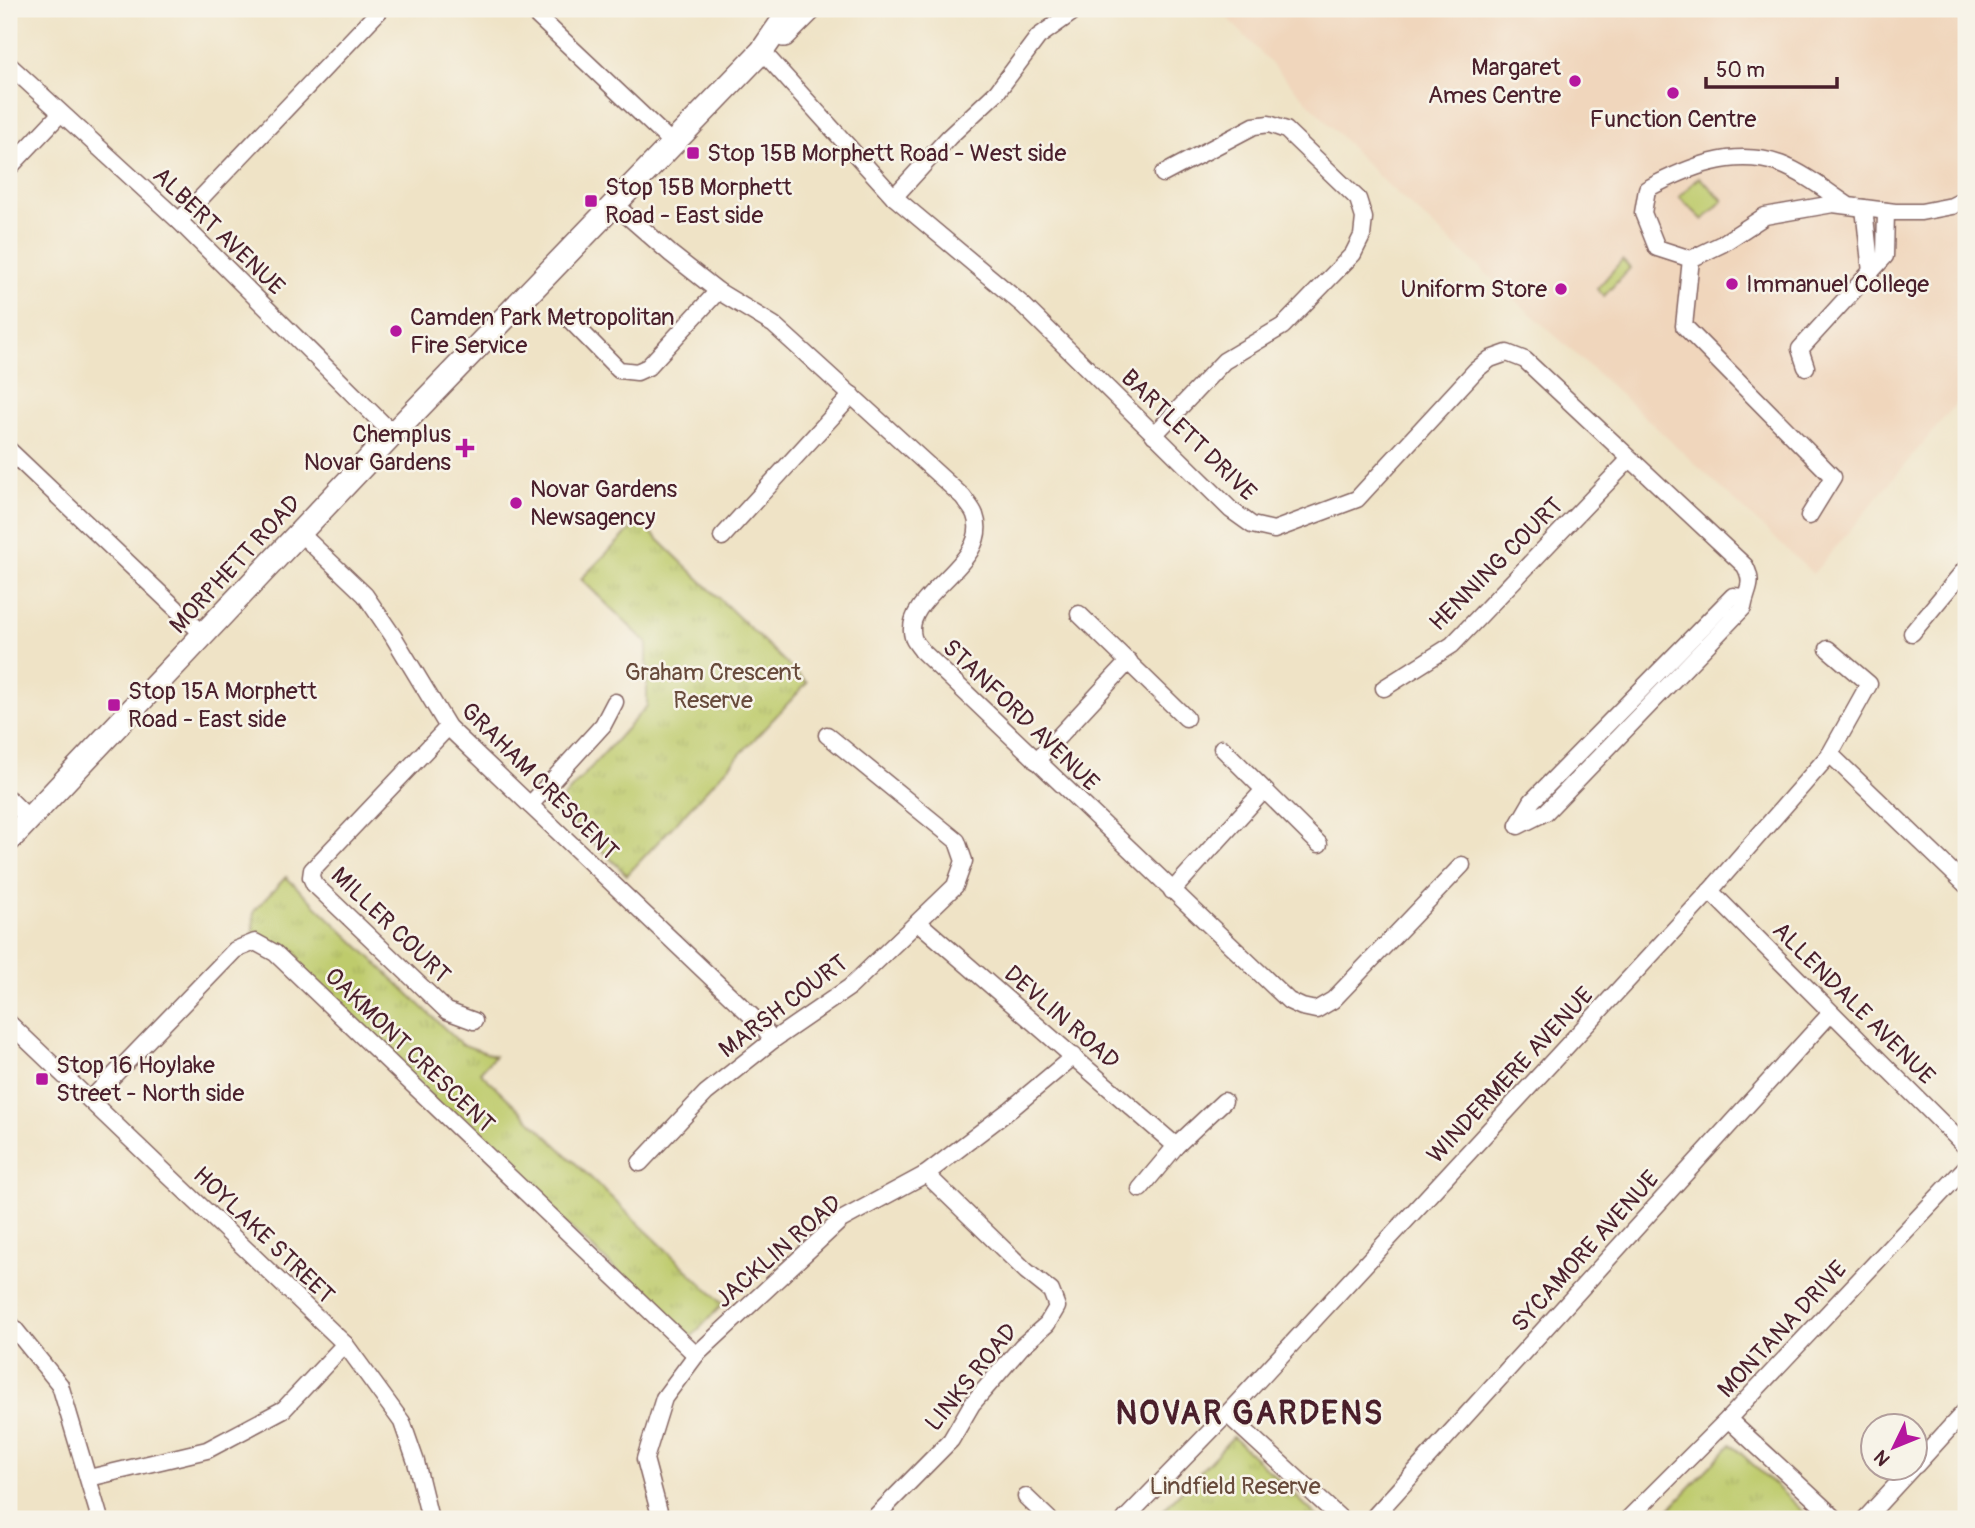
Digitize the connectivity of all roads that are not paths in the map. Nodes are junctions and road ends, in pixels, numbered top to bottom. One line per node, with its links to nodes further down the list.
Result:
1 (381, 9): 17 (street)
2 (530, 9): 9 (street)
3 (791, 9): 6 (street, MORPHETT ROAD)
4 (810, 9): 6 (street, MORPHETT ROAD)
5 (1077, 9): 12 (street)
6 (762, 51): 9 (street, MORPHETT ROAD); 12 (street, BARTLETT DRIVE)
7 (9, 65): 8 (street, ALBERT AVENUE)
8 (60, 114): 10 (street); 17 (street, ALBERT AVENUE)
9 (673, 143): 14 (street, MORPHETT ROAD)
10 (9, 167)
11 (1163, 174): 25 (street)
12 (894, 197): 25 (street, BARTLETT DRIVE)
13 (1966, 199): 16 (street)
14 (615, 205): 20 (street, STANFORD AVENUE); 24 (street, MORPHETT ROAD)
15 (1856, 207): 16 (street); 18 (street); 18 (street); 19 (street)
16 (1886, 211): 19 (street)
17 (179, 221): 24 (street, ALBERT AVENUE)
18 (1691, 259): 28 (street)
19 (1871, 272): 22 (street)
20 (718, 291): 21 (street); 23 (street, STANFORD AVENUE)
21 (571, 321)
22 (1806, 367)
23 (852, 396): 30 (street); 45 (street, STANFORD AVENUE)
24 (393, 434): 29 (street, MORPHETT ROAD)
25 (1154, 435): 27 (street, BARTLETT DRIVE)
26 (9, 450): 35 (street)
27 (1630, 459): 32 (street, BARTLETT DRIVE); 38 (street, HENNING COURT)
28 (1809, 516)
29 (300, 533): 35 (street, MORPHETT ROAD); 41 (street, GRAHAM CRESCENT)
30 (722, 537)
31 (1963, 578): 34 (street)
32 (1744, 597): 32 (street)
33 (1079, 614): 37 (street)
34 (1912, 633)
35 (204, 635): 49 (street, MORPHETT ROAD)
36 (1828, 649): 44 (street, WINDERMERE AVENUE)
37 (1129, 662): 40 (street); 45 (street)
38 (1384, 688)
39 (615, 702): 48 (street)
40 (1186, 718)
41 (448, 727): 48 (street, GRAHAM CRESCENT); 58 (street, MILLER COURT)
42 (827, 735): 56 (street, MARSH COURT)
43 (1222, 748): 46 (street)
44 (1830, 754): 53 (street); 55 (street, WINDERMERE AVENUE)
45 (1036, 761): 54 (street, STANFORD AVENUE)
46 (1264, 790): 51 (street); 54 (street)
47 (9, 799): 49 (street)
48 (530, 805): 60 (street, GRAHAM CRESCENT)
49 (29, 819): 50 (street, MORPHETT ROAD)
50 (9, 840)
51 (1319, 844)
52 (1462, 865): 54 (street, STANFORD AVENUE)
53 (1966, 885)
54 (1172, 891)
55 (1710, 891): 57 (street, ALLENDALE AVENUE); 74 (street, WINDERMERE AVENUE)
56 (919, 923): 60 (street, MARSH COURT); 61 (street, DEVLIN ROAD)
57 (1831, 1013): 65 (street, ALLENDALE AVENUE); 87 (street, SYCAMORE AVENUE)
58 (474, 1021)
59 (9, 1023): 62 (street, HOYLAKE STREET)
60 (773, 1040): 66 (street, MARSH COURT)
61 (1074, 1056): 64 (street, DEVLIN ROAD); 68 (street, JACKLIN ROAD)
62 (90, 1100): 71 (street, HOYLAKE STREET); 72 (street, OAKMONT CRESCENT)
63 (1224, 1101): 64 (street)
64 (1176, 1146): 69 (street)
65 (1966, 1147)
66 (640, 1163)
67 (1966, 1167): 75 (street, MONTANA DRIVE)
68 (926, 1174): 72 (street, JACKLIN ROAD); 83 (street, LINKS ROAD)
69 (1140, 1189)
70 (9, 1322): 77 (street)
71 (345, 1344): 77 (street); 81 (street, HOYLAKE STREET)
72 (696, 1354): 82 (street, JACKLIN ROAD)
73 (1966, 1410): 76 (street)
74 (1227, 1414): 85 (street, WINDERMERE AVENUE); 86 (street)
75 (1728, 1419): 88 (street, MONTANA DRIVE); 89 (street)
76 (1930, 1449)
77 (89, 1478): 80 (street)
78 (1900, 1482): 90 (street)
79 (1026, 1497): 84 (street)
80 (100, 1519)
81 (430, 1519)
82 (661, 1519)
83 (873, 1519)
84 (1049, 1519)
85 (1125, 1519)
86 (1341, 1519)
87 (1372, 1519)
88 (1629, 1519)
89 (1836, 1519)
90 (1865, 1519)

